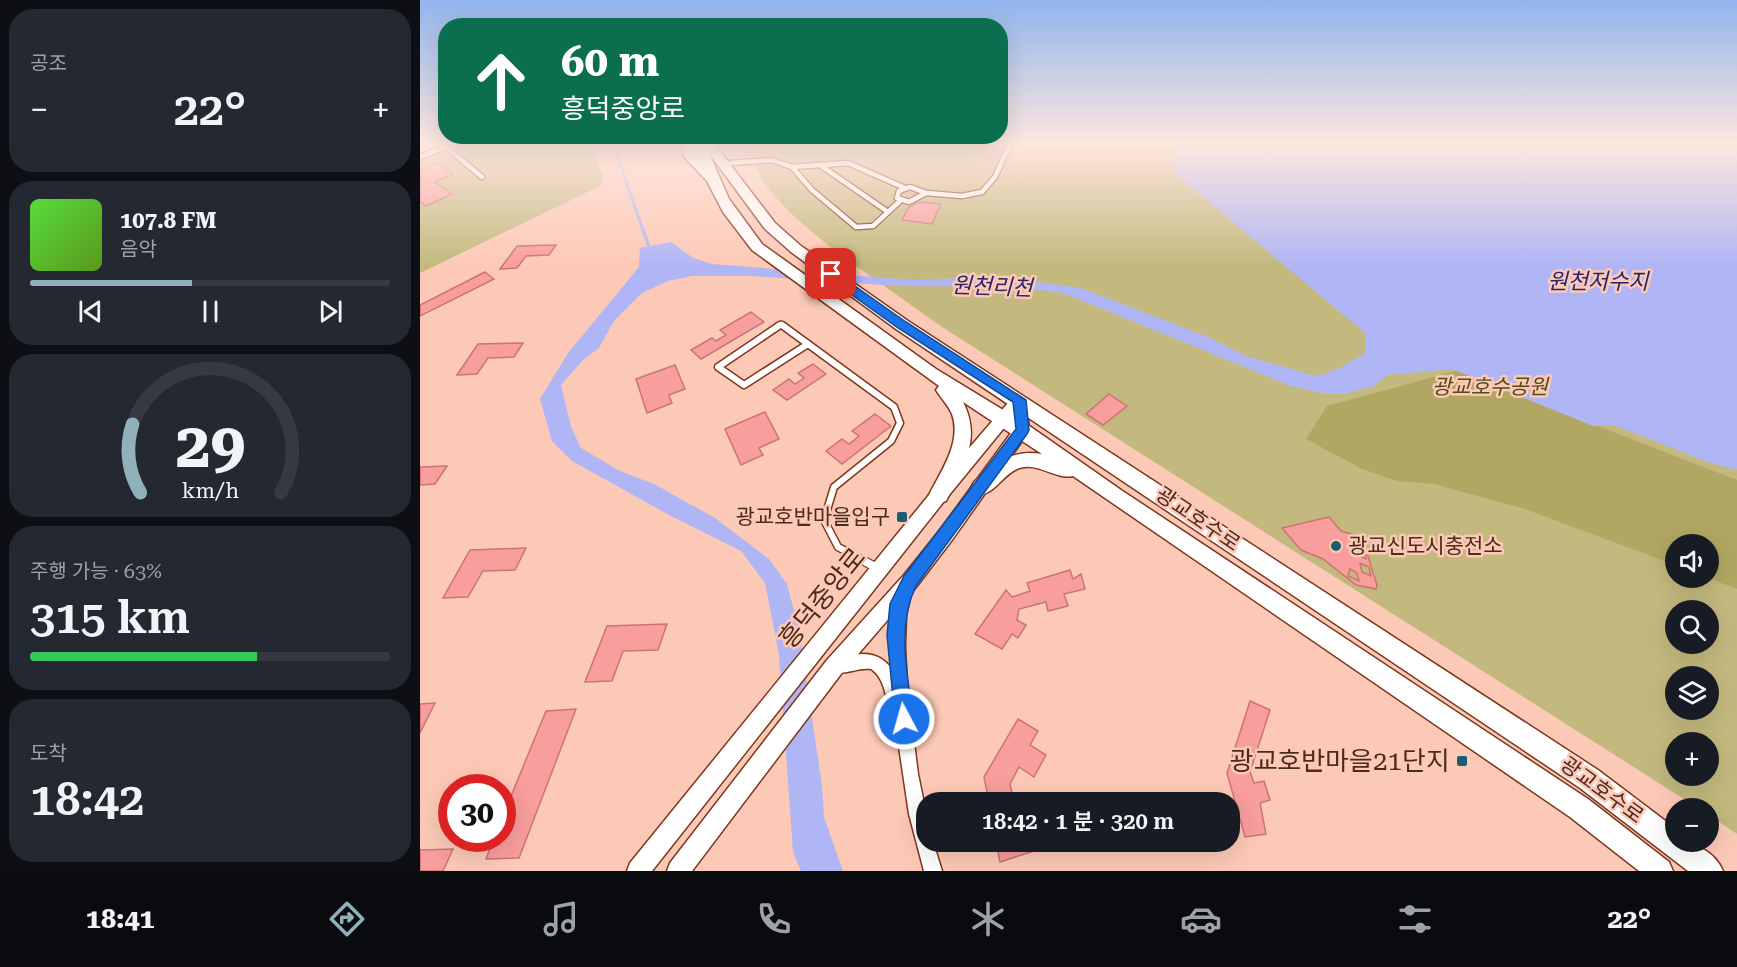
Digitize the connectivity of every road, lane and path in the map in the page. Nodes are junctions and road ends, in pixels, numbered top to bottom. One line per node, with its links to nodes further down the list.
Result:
1 (714, 185): 12 (main road, 광교호수로)
2 (740, 185): 13 (main road, 광교호수로)
3 (807, 185): 10 (lane)
4 (848, 185): 10 (lane)
5 (897, 185): 7 (lane)
6 (991, 185): 8 (lane)
7 (905, 188): 8 (lane); 9 (lane)
8 (926, 193): 9 (lane)
9 (900, 201): 10 (lane)
10 (888, 212)
11 (808, 344): 11 (lane); 19 (lane)
12 (930, 373): 14 (main road, 광교호수로); 18 (main road)
13 (1019, 400): 14 (street, 흥덕중앙로); 15 (street); 27 (main road, 광교호수로)
14 (1002, 419): 15 (main road, 광교호수로); 18 (street, 흥덕중앙로)
15 (1022, 430): 16 (main road, 광교호수로); 17 (street)
16 (1091, 478): 17 (main road); 26 (main road, 광교호수로)
17 (981, 488): 20 (street)
18 (939, 495): 19 (street, 흥덕중앙로)
19 (880, 569): 23 (street, 흥덕중앙로)
20 (910, 581): 21 (street); 22 (street)
21 (834, 667): 22 (street); 24 (street)
22 (906, 740): 25 (street)
23 (638, 871)
24 (678, 871)
25 (933, 871)
26 (1660, 871)
27 (1710, 871)

